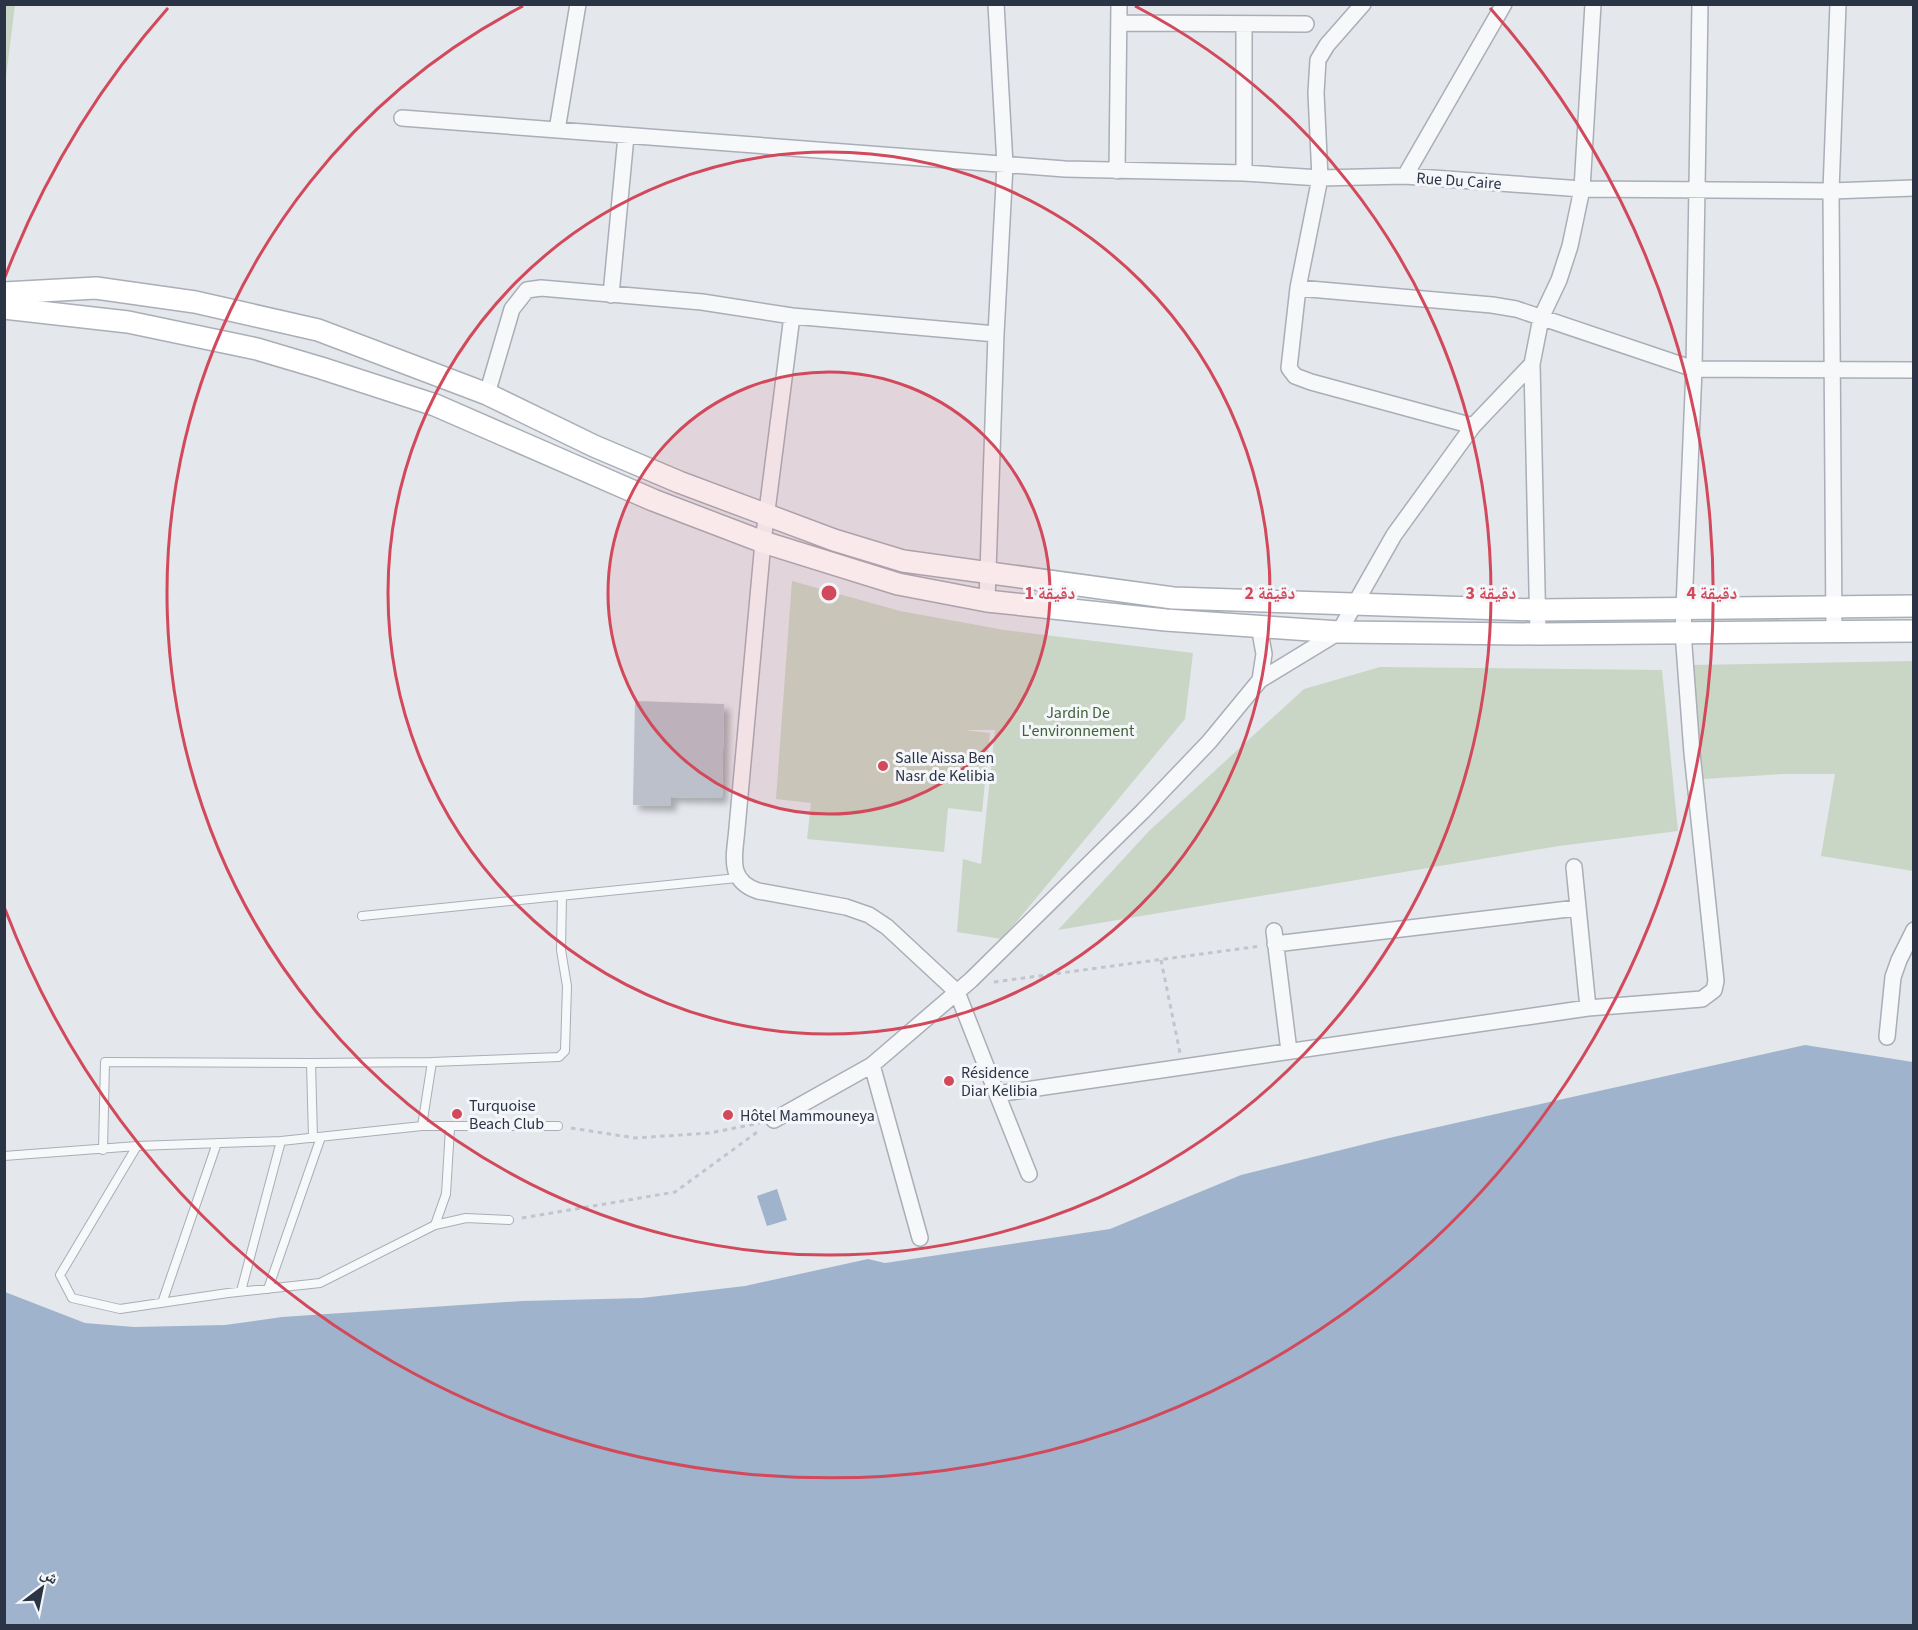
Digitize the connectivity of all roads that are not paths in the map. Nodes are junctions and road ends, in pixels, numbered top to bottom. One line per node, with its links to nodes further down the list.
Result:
1 (578, 4): 13 (street)
2 (996, 4): 15 (street)
3 (1119, 4): 9 (street)
4 (1363, 4): 19 (street)
5 (1504, 4): 18 (street)
6 (1593, 4): 21 (street)
7 (1700, 4): 22 (street)
8 (1838, 4): 23 (street)
9 (1120, 23): 11 (street); 16 (street)
10 (1306, 24): 11 (street)
11 (1244, 25): 17 (street)
12 (402, 118): 13 (street, Rue Du Caire)
13 (557, 130): 14 (street, Rue Du Caire)
14 (626, 136): 15 (street, Rue Du Caire); 26 (street)
15 (1005, 165): 16 (street, Rue Du Caire); 30 (street)
16 (1117, 171): 17 (street, Rue Du Caire)
17 (1244, 173): 19 (street, Rue Du Caire)
18 (1405, 176): 19 (street, Rue Du Caire); 21 (street, Rue Du Caire)
19 (1320, 178): 24 (street)
20 (1914, 188): 23 (street, Rue Du Caire)
21 (1582, 189): 22 (street, Rue Du Caire); 29 (street)
22 (1697, 191): 23 (street, Rue Du Caire); 32 (street)
23 (1831, 191): 34 (street)
24 (1298, 288): 29 (street); 36 (street)
25 (4, 293): 35 (main road)
26 (611, 295): 28 (street); 35 (street)
27 (4, 308): 38 (main road)
28 (792, 316): 30 (street); 37 (street)
29 (1541, 318): 31 (street); 32 (street)
30 (996, 334): 39 (street)
31 (1532, 364): 36 (street); 45 (street)
32 (1694, 369): 34 (street); 44 (street)
33 (1914, 370): 34 (street)
34 (1830, 371): 42 (street)
35 (487, 394): 37 (main road)
36 (1473, 426): 41 (street)
37 (767, 515): 38 (street); 39 (main road)
38 (763, 542): 40 (main road); 54 (street)
39 (988, 574): 40 (street); 41 (main road)
40 (987, 601): 46 (main road)
41 (1354, 606): 45 (main road); 48 (street)
42 (1832, 606): 43 (main road); 44 (main road); 50 (street)
43 (1914, 606)
44 (1686, 607): 45 (main road); 49 (street)
45 (1537, 610): 51 (street)
46 (1259, 626): 48 (main road); 52 (street)
47 (1914, 631): 50 (main road)
48 (1339, 632): 51 (main road); 52 (street)
49 (1683, 632): 50 (main road); 51 (main road); 60 (street)
50 (1834, 633)
51 (1538, 634)
52 (1260, 680): 59 (street)
53 (1574, 867): 56 (street)
54 (737, 878): 55 (lane); 59 (street)
55 (562, 896): 57 (lane); 64 (lane)
56 (1576, 908): 60 (street); 62 (street)
57 (362, 916)
58 (1914, 930): 61 (street)
59 (957, 992): 65 (street); 66 (street)
60 (1588, 1008): 62 (street)
61 (1887, 1037)
62 (1289, 1051): 66 (street)
63 (311, 1062): 64 (lane); 71 (lane); 75 (lane)
64 (432, 1062): 68 (lane)
65 (872, 1065): 67 (street); 80 (street)
66 (997, 1094): 77 (street)
67 (774, 1120)
68 (422, 1126): 70 (lane); 71 (lane)
69 (558, 1126): 70 (lane)
70 (450, 1128): 79 (lane)
71 (317, 1138): 72 (lane); 81 (lane)
72 (281, 1141): 73 (lane); 82 (lane)
73 (217, 1143): 74 (lane); 83 (lane)
74 (137, 1146): 75 (lane); 83 (lane)
75 (102, 1150): 76 (lane)
76 (4, 1156)
77 (1029, 1174)
78 (509, 1220): 79 (lane)
79 (435, 1225): 81 (lane)
80 (920, 1238)
81 (268, 1289): 82 (lane)
82 (241, 1291): 83 (lane)
83 (162, 1303)

